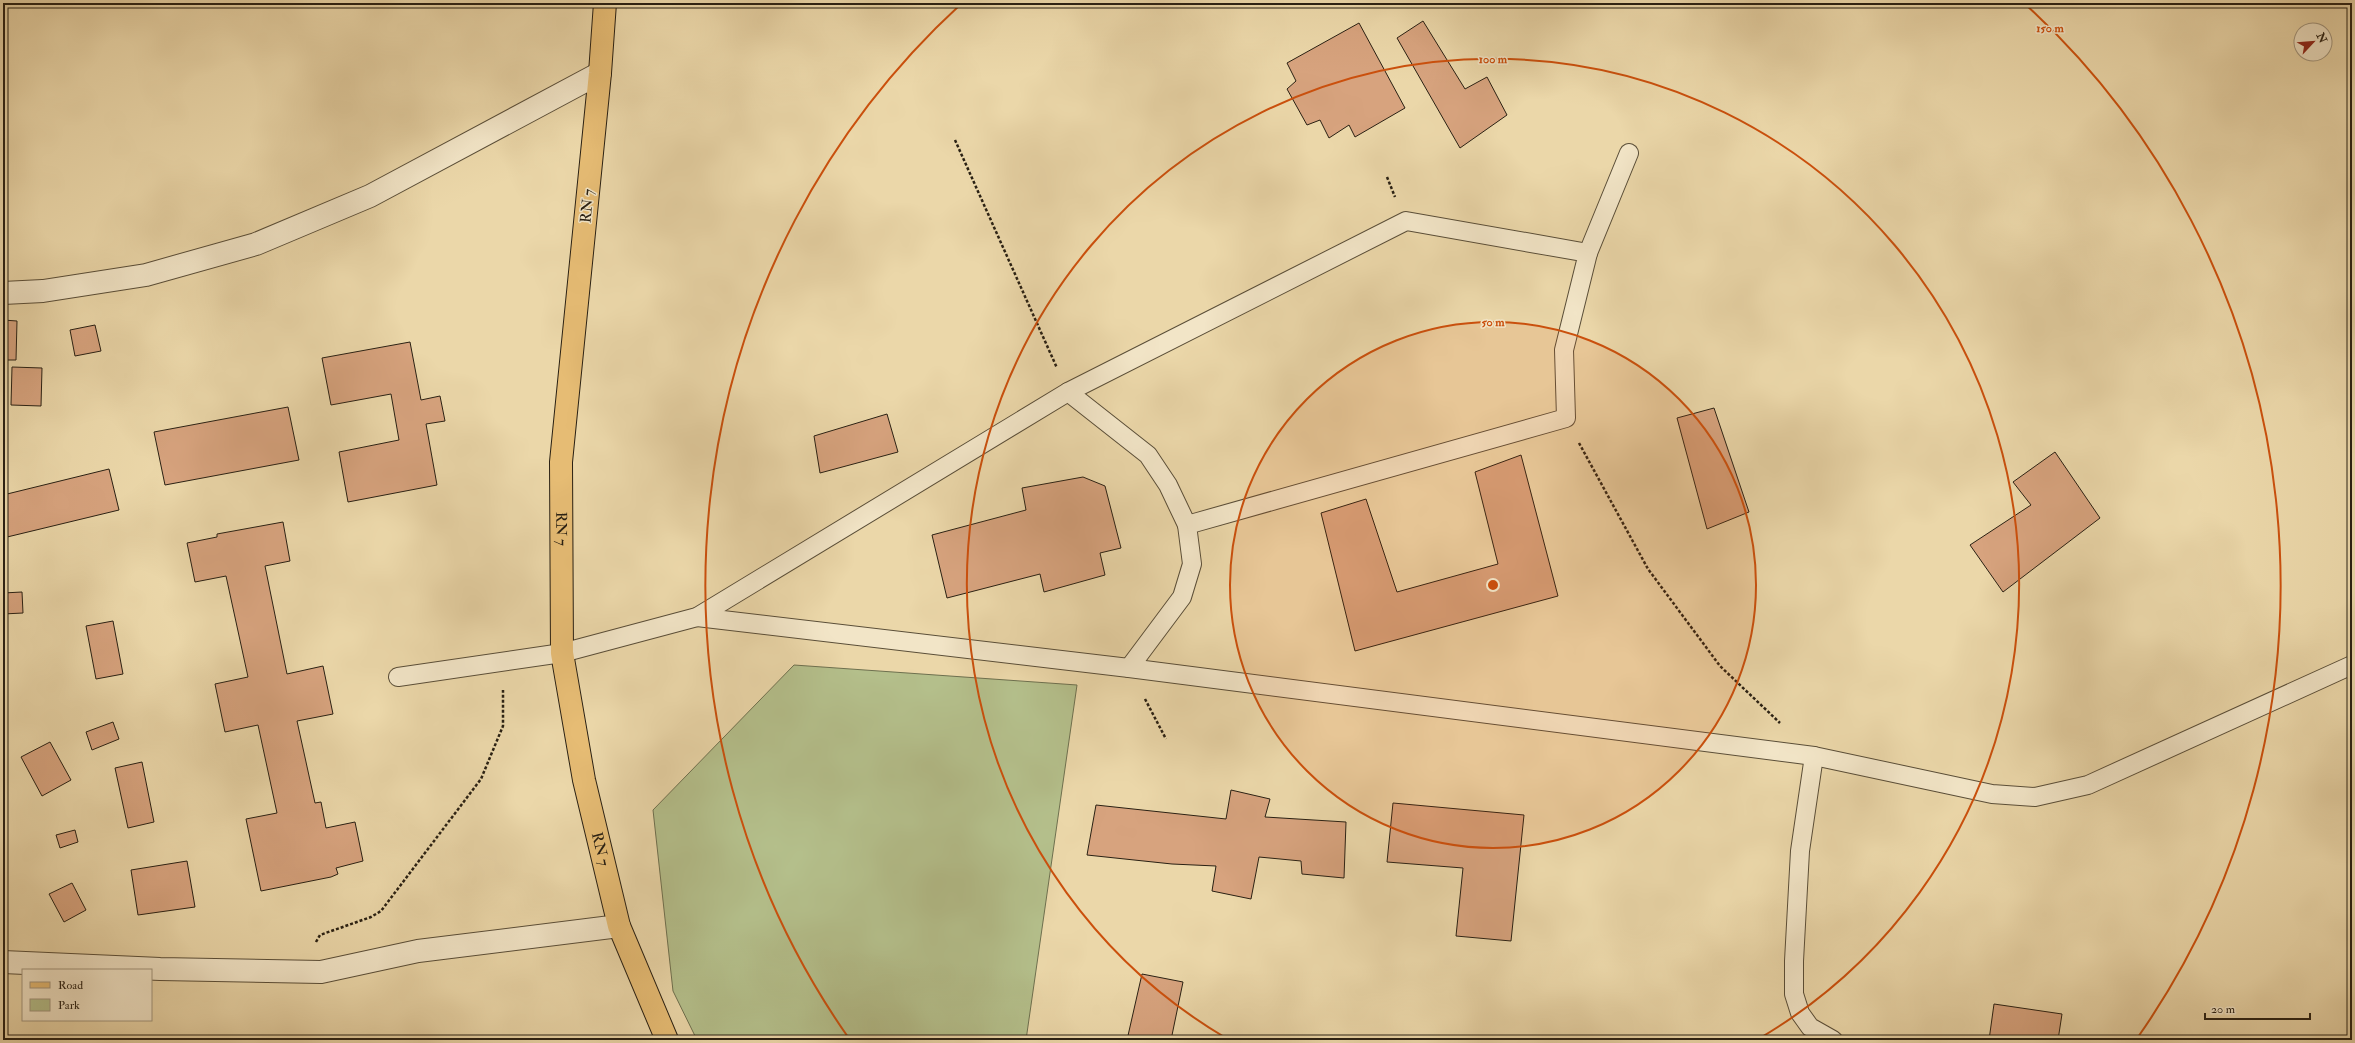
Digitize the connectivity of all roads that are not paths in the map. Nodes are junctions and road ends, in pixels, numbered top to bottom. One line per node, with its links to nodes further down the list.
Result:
1 (604, 3): 2 (main road, RN 7 / RN 7)
2 (600, 73): 5 (street); 9 (main road, RN 7 / RN 7)
3 (1629, 153): 4 (lane)
4 (1588, 253): 6 (lane); 7 (lane)
5 (3, 292)
6 (1068, 392): 7 (lane); 8 (lane)
7 (1187, 525): 11 (lane)
8 (697, 617): 9 (lane); 11 (lane)
9 (562, 653): 12 (lane); 14 (main road, RN 7 / RN 7)
10 (2352, 665): 13 (lane)
11 (1129, 668): 13 (lane)
12 (398, 677)
13 (1814, 756): 17 (lane)
14 (619, 926): 15 (street); 16 (main road, RN 7 / RN 7)
15 (3, 962)
16 (667, 1040)
17 (1833, 1040)

